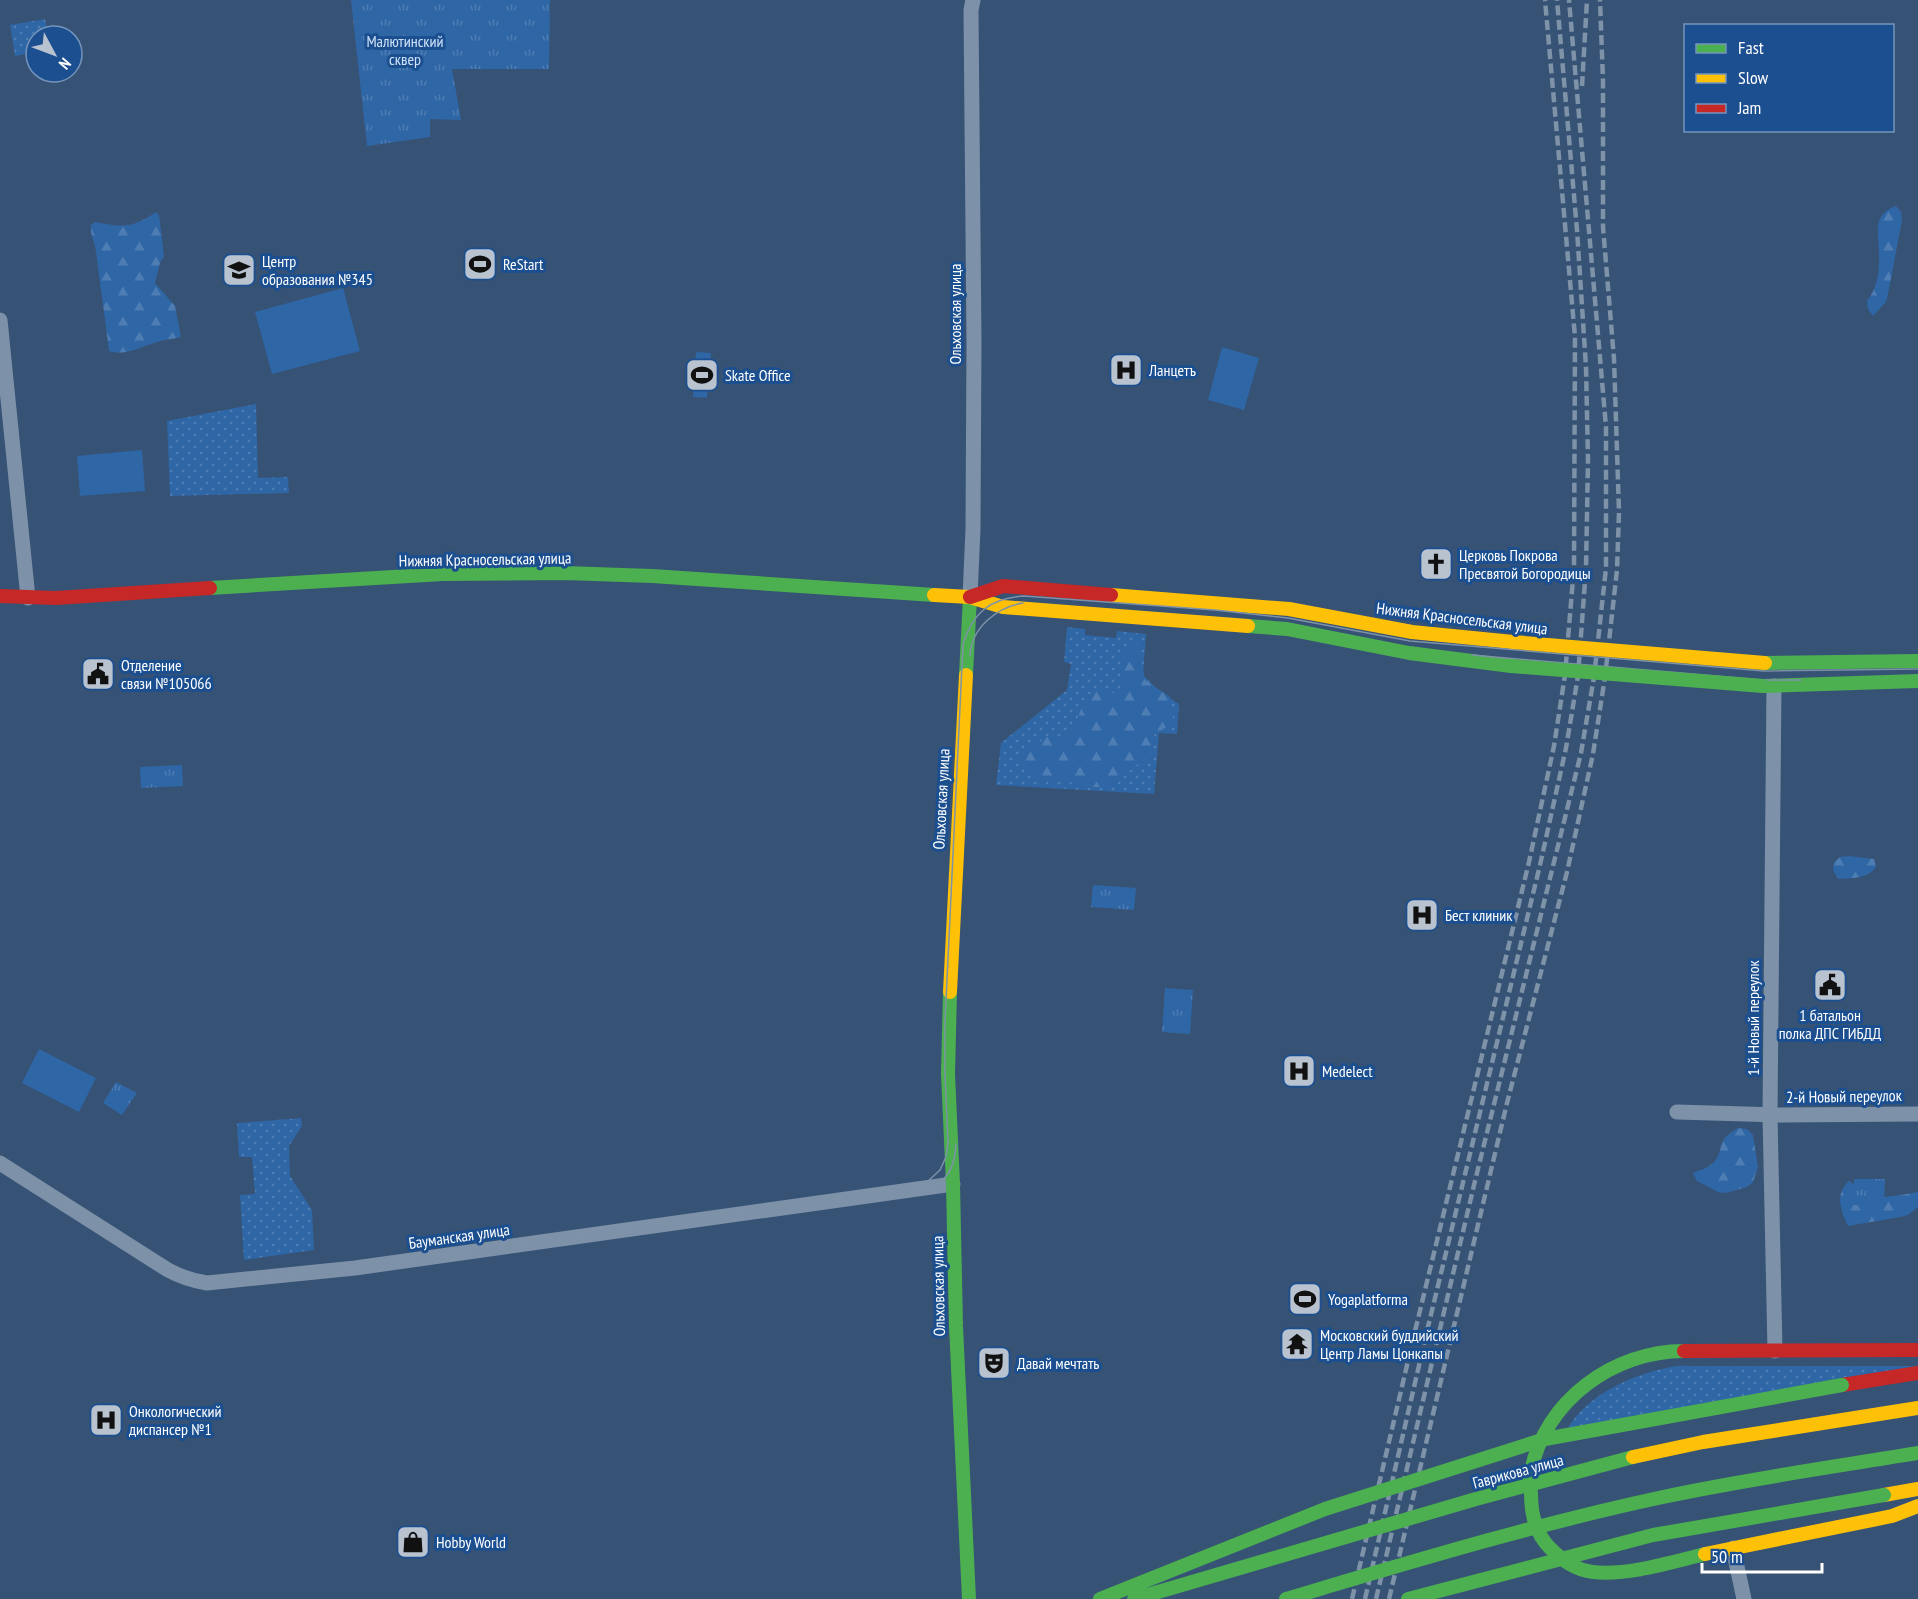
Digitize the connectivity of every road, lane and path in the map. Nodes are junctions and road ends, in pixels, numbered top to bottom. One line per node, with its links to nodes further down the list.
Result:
1 (973, 0): 4 (street, Ольховская улица)
2 (0, 320): 5 (street)
3 (0, 596): 5 (street, Нижняя Красносельская улица)
4 (970, 597): 5 (street, Нижняя Красносельская улица); 6 (street, Нижняя Красносельская улица, bridge); 8 (street, Нижняя Красносельская улица, bridge); 13 (street, Ольховская улица)
5 (28, 598)
6 (1918, 661)
7 (1918, 681): 8 (street, Нижняя Красносельская улица)
8 (1768, 686): 11 (street, 1-й Новый переулок)
9 (1677, 1112): 11 (street, 2-й Новый переулок)
10 (1918, 1114): 11 (street, 2-й Новый переулок)
11 (1770, 1115): 15 (street, 1-й Новый переулок)
12 (0, 1163): 13 (street, Бауманская улица)
13 (953, 1184): 22 (street, Ольховская улица)
14 (1918, 1350): 15 (street)
15 (1775, 1351): 21 (street)
16 (1918, 1373): 24 (street, bridge)
17 (1918, 1408): 25 (street, Гаврикова улица, bridge)
18 (1918, 1453): 26 (street, bridge)
19 (1918, 1490): 27 (street, bridge)
20 (1918, 1506): 21 (street)
21 (1732, 1548): 28 (street)
22 (969, 1593): 23 (street)
23 (962, 1599)
24 (1100, 1599)
25 (1134, 1599)
26 (1286, 1599)
27 (1408, 1599)
28 (1744, 1599)

